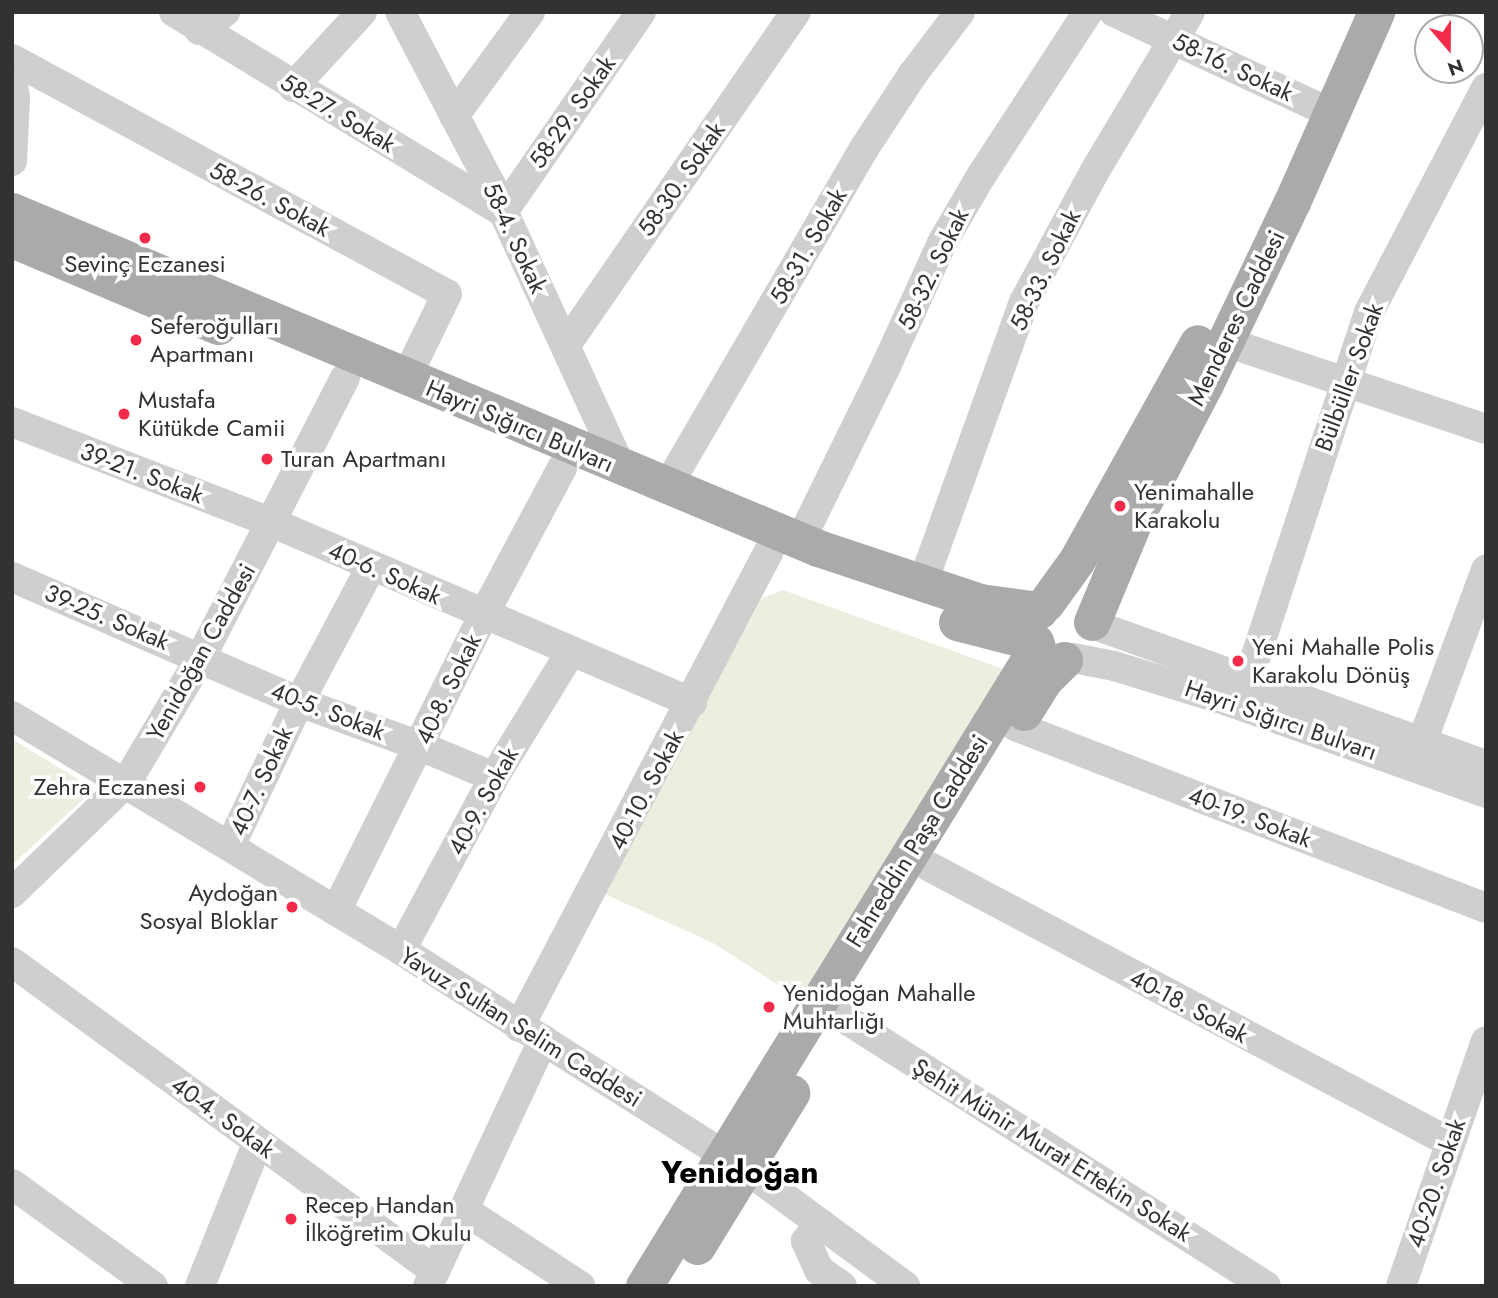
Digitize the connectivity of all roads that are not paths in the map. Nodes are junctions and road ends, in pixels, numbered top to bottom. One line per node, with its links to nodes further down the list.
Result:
1 (174, 12): 14 (street, 58-27. Sokak)
2 (225, 12): 14 (street)
3 (362, 12): 18 (street)
4 (400, 12): 21 (street, 58-4. Sokak)
5 (530, 12): 21 (street)
6 (641, 12): 23 (street, 58-29. Sokak)
7 (796, 12): 26 (street, 58-30. Sokak)
8 (960, 12): 34 (street, 58-31. Sokak)
9 (1088, 12): 36 (street, 58-32. Sokak)
10 (1114, 12): 15 (street, 58-16. Sokak)
11 (1191, 12): 15 (street, 58-33. Sokak)
12 (1353, 12): 20 (main road, Menderes Caddesi)
13 (1376, 12): 25 (main road, Menderes Caddesi)
14 (199, 30): 18 (street, 58-27. Sokak)
15 (1175, 41): 20 (street, 58-16. Sokak); 39 (street, 58-33. Sokak)
16 (12, 59): 28 (street, 58-26. Sokak)
17 (12, 79): 22 (street)
18 (293, 87): 23 (street, 58-27. Sokak)
19 (1486, 88): 29 (street, Bülbüller Sokak)
20 (1313, 105): 43 (main road, Menderes Caddesi)
21 (454, 116): 23 (street, 58-4. Sokak)
22 (12, 161)
23 (503, 212): 26 (street, 58-4. Sokak)
24 (13, 233): 27 (main road, Hayri Sığırcı Bulvarı); 28 (main road, Hayri Sığırcı Bulvarı)
25 (1226, 342): 29 (street); 42 (main road, Menderes Caddesi)
26 (566, 345): 33 (street, 58-4. Sokak)
27 (345, 378): 32 (main road, Hayri Sığırcı Bulvarı); 35 (street, Yenidoğan Caddesi)
28 (406, 378): 33 (main road, Hayri Sığırcı Bulvarı)
29 (1343, 384): 31 (street); 46 (street, Bülbüller Sokak)
30 (12, 422): 35 (street, 39-21. Sokak)
31 (1486, 429)
32 (562, 468): 36 (main road, Hayri Sığırcı Bulvarı); 41 (street, 40-8. Sokak)
33 (621, 468): 34 (main road, Hayri Sığırcı Bulvarı)
34 (667, 487): 36 (main road, Hayri Sığırcı Bulvarı)
35 (273, 523): 37 (street, 40-6. Sokak); 45 (street, Yenidoğan Caddesi)
36 (785, 545): 39 (main road, Hayri Sığırcı Bulvarı); 43 (main road, Hayri Sığırcı Bulvarı); 48 (street, 40-10. Sokak)
37 (371, 567): 41 (street, 40-6. Sokak); 47 (street, 40-7. Sokak)
38 (12, 577): 45 (street, 39-25. Sokak)
39 (922, 584): 43 (main road, Hayri Sığırcı Bulvarı)
40 (1483, 587): 51 (street)
41 (483, 616): 44 (street, 40-6. Sokak); 52 (street, 40-8. Sokak)
42 (1092, 623): 43 (main road, Menderes Caddesi); 43 (main road); 46 (street, Hayri Sığırcı Bulvarı)
43 (1049, 637): 50 (main road, Fahreddin Paşa Caddesi); 56 (street, Hayri Sığırcı Bulvarı); 69 (main road, Fahreddin Paşa Caddesi)
44 (570, 653): 48 (street, 40-6. Sokak); 54 (street, 40-9. Sokak)
45 (201, 657): 47 (street, 40-5. Sokak); 55 (street, Yenidoğan Caddesi)
46 (1248, 680): 51 (street, Hayri Sığırcı Bulvarı)
47 (299, 702): 52 (street, 40-5. Sokak); 57 (street, 40-7. Sokak)
48 (692, 704): 65 (street, 40-10. Sokak)
49 (12, 716): 55 (street, Yavuz Sultan Selim Caddesi)
50 (1015, 726): 58 (main road, Fahreddin Paşa Caddesi); 60 (street, 40-19. Sokak)
51 (1422, 742): 53 (street, Hayri Sığırcı Bulvarı)
52 (420, 746): 54 (street, 40-5. Sokak); 61 (street, 40-8. Sokak)
53 (1486, 765)
54 (494, 778): 62 (street, 40-9. Sokak)
55 (127, 783): 57 (street, Yavuz Sultan Selim Caddesi); 59 (street, Yenidoğan Caddesi)
56 (1486, 793)
57 (230, 846): 61 (street, Yavuz Sultan Selim Caddesi)
58 (930, 867): 64 (main road, Fahreddin Paşa Caddesi); 68 (street, 40-18. Sokak)
59 (12, 893)
60 (1486, 908)
61 (336, 911): 62 (street, Yavuz Sultan Selim Caddesi)
62 (401, 950): 65 (street, Yavuz Sultan Selim Caddesi)
63 (12, 962): 67 (street, 40-4. Sokak)
64 (838, 1014): 69 (main road, Fahreddin Paşa Caddesi); 81 (street, Şehit Münir Murat Ertekin Sokak)
65 (531, 1033): 69 (street, Yavuz Sultan Selim Caddesi); 71 (street, 40-10. Sokak)
66 (1486, 1041): 68 (street, 40-20. Sokak)
67 (258, 1142): 73 (street, 40-4. Sokak); 75 (street)
68 (1449, 1142): 82 (street, 40-20. Sokak)
69 (734, 1162): 72 (street, Yavuz Sultan Selim Caddesi); 77 (main road, Fahreddin Paşa Caddesi); 78 (main road, Fahreddin Paşa Caddesi)
70 (12, 1184): 74 (street)
71 (464, 1210): 73 (street, 40-10. Sokak); 76 (street)
72 (820, 1223): 79 (street); 80 (street, Yavuz Sultan Selim Caddesi)
73 (431, 1278)
74 (153, 1286)
75 (200, 1286)
76 (580, 1286)
77 (644, 1286)
78 (672, 1286)
79 (842, 1286)
80 (905, 1286)
81 (1266, 1286)
82 (1401, 1286)

